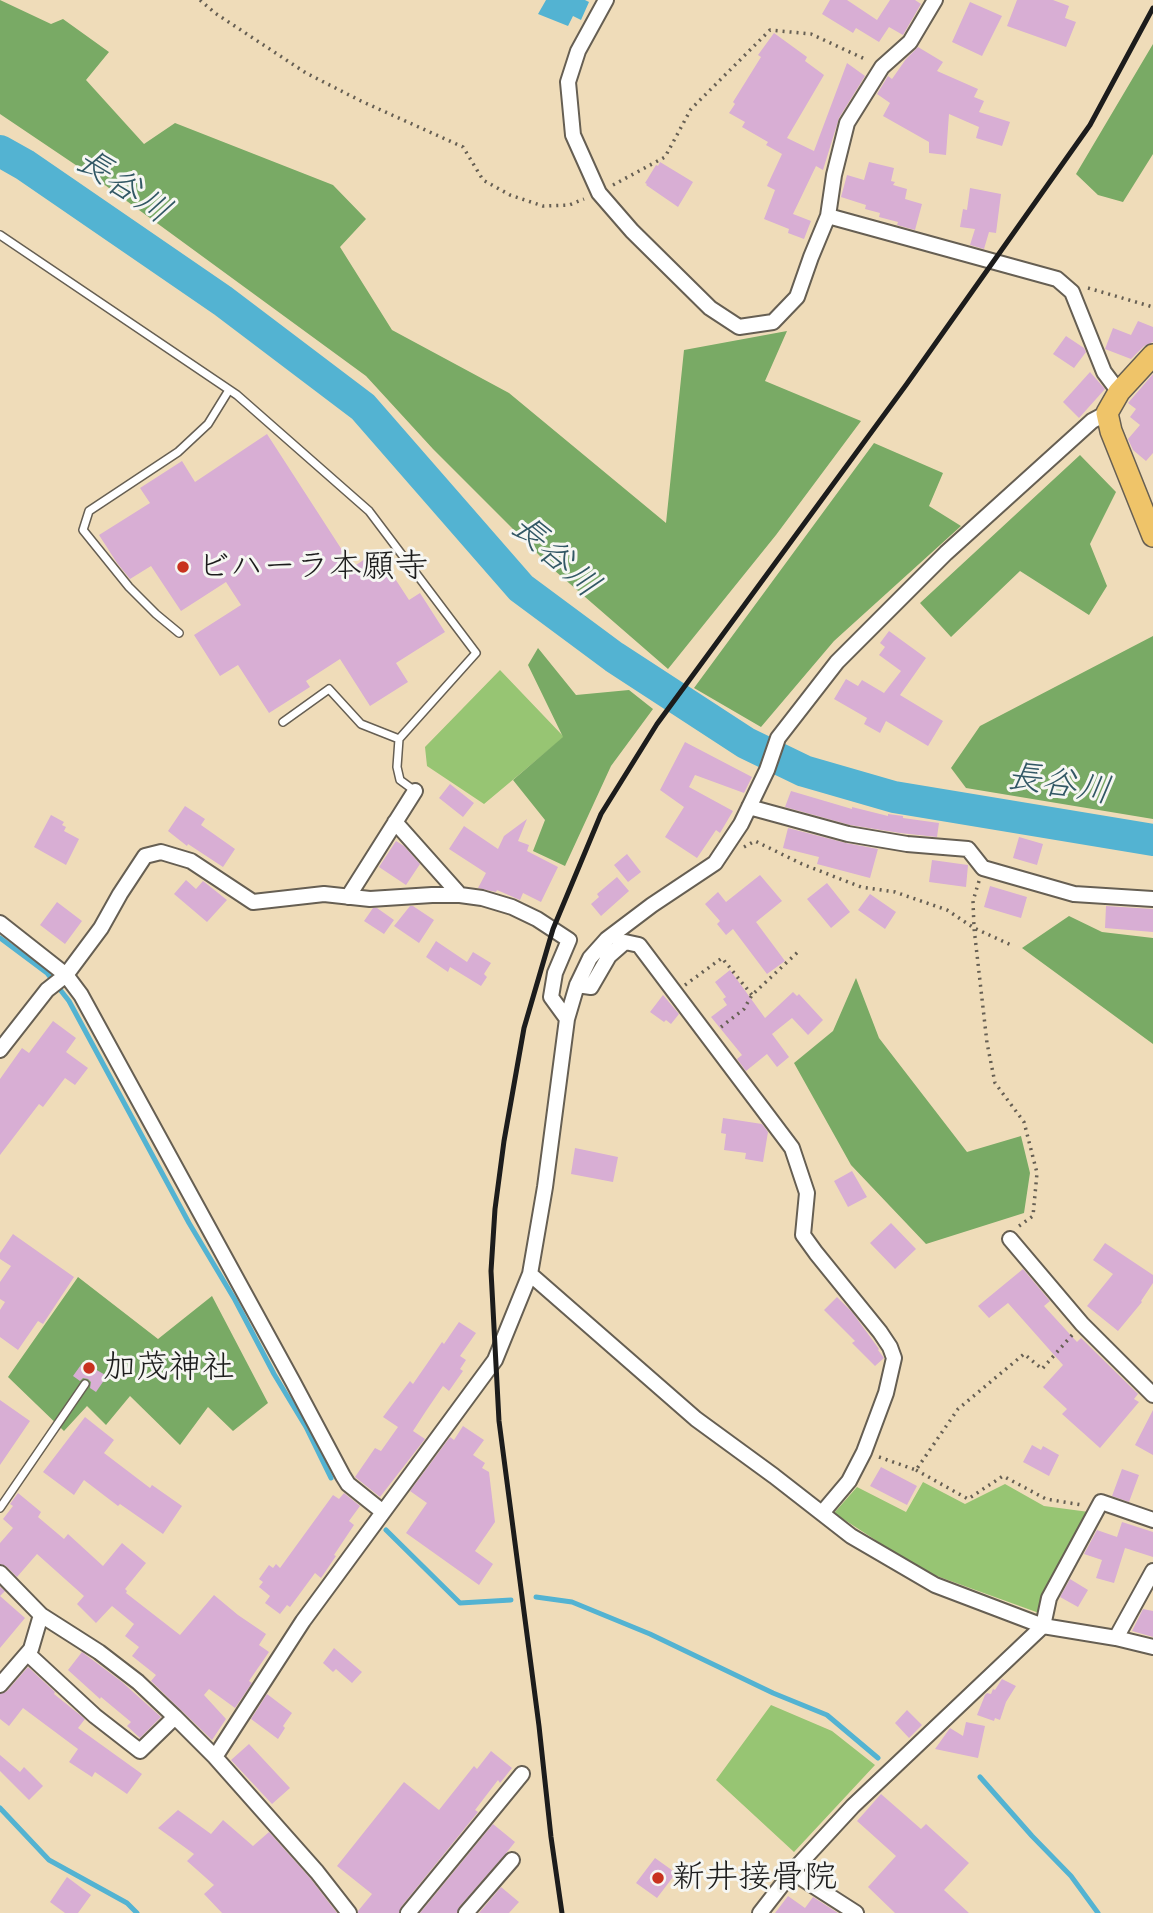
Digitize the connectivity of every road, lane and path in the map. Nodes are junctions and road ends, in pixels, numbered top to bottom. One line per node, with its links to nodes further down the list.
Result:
1 (200, 0): 5 (path)
2 (606, 0): 5 (street)
3 (935, 0): 4 (street)
4 (881, 67): 5 (path); 6 (street)
5 (599, 193): 6 (street)
6 (828, 216): 8 (street)
7 (0, 235): 11 (lane)
8 (1057, 279): 9 (path); 12 (street)
9 (1153, 307)
10 (1153, 355): 12 (main road)
11 (229, 390): 15 (lane); 17 (lane)
12 (1119, 392): 13 (main road)
13 (1107, 412): 14 (main road); 19 (street)
14 (1153, 536)
15 (179, 633)
16 (283, 722): 17 (lane)
17 (399, 739): 18 (lane)
18 (415, 791): 20 (street)
19 (749, 807): 21 (street); 22 (street)
20 (395, 822): 23 (street); 24 (street)
21 (715, 863): 27 (path); 31 (street)
22 (983, 868): 25 (street); 27 (path)
23 (460, 895): 24 (street); 34 (street)
24 (348, 897): 30 (street)
25 (1153, 899)
26 (0, 923): 30 (street)
27 (974, 928): 28 (path); 37 (path)
28 (1011, 945)
29 (800, 950): 33 (path)
30 (66, 975): 36 (street); 46 (street)
31 (578, 985): 32 (street); 34 (street)
32 (675, 993): 33 (path); 35 (street)
33 (752, 995): 35 (path)
34 (567, 1019): 38 (street)
35 (708, 1036): 42 (street)
36 (0, 1050)
37 (1013, 1234): 39 (street)
38 (530, 1274): 46 (street); 47 (street)
39 (1082, 1324): 41 (street); 43 (path)
40 (85, 1384): 44 (lane)
41 (1153, 1395)
42 (864, 1452): 43 (path); 47 (street)
43 (916, 1470): 45 (path)
44 (0, 1508)
45 (1098, 1508): 48 (street); 52 (street)
46 (383, 1512): 58 (street)
47 (822, 1513): 52 (street)
48 (1153, 1520)
49 (1153, 1570): 53 (street)
50 (0, 1573): 51 (street)
51 (41, 1615): 55 (street); 57 (street)
52 (1043, 1626): 53 (street); 61 (street)
53 (1116, 1638): 54 (street)
54 (1153, 1647)
55 (28, 1654): 56 (street); 57 (street)
56 (0, 1685)
57 (175, 1717): 58 (street)
58 (215, 1757): 62 (street)
59 (522, 1774): 63 (street)
60 (512, 1860): 64 (street)
61 (792, 1872): 65 (street); 66 (street)
62 (349, 1913)
63 (408, 1913)
64 (466, 1913)
65 (760, 1913)
66 (856, 1913)

